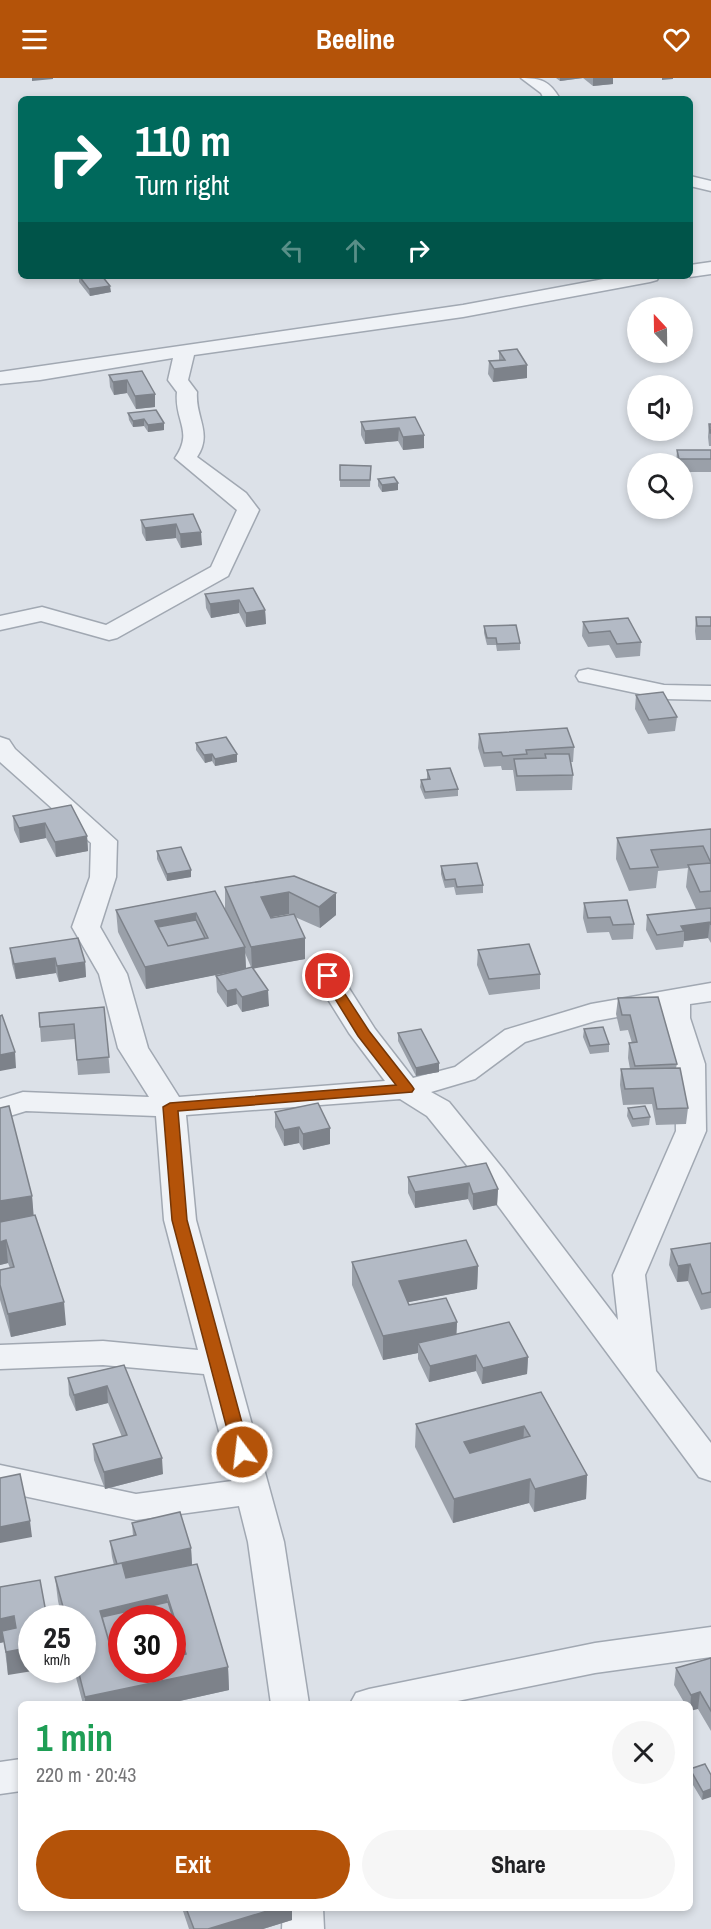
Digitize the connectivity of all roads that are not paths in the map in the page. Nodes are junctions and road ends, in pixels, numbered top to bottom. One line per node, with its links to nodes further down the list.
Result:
1 (529, 78): 2 (street)
2 (550, 96)
3 (693, 182): 4 (street)
4 (711, 186)
5 (711, 268): 6 (street)
6 (693, 271)
7 (634, 279): 8 (street)
8 (185, 350): 9 (street); 10 (street)
9 (0, 378)
10 (0, 622)
11 (588, 676): 12 (street)
12 (711, 693)
13 (0, 745): 18 (street)
14 (328, 976): 17 (street)
15 (711, 992): 16 (street)
16 (675, 998): 17 (street); 22 (street)
17 (406, 1089): 18 (street); 22 (street)
18 (170, 1107): 19 (street); 21 (street)
19 (0, 1110)
20 (0, 1357): 21 (street)
21 (218, 1363): 25 (street)
22 (640, 1375): 23 (street)
23 (711, 1468)
24 (0, 1478): 25 (street)
25 (252, 1491): 27 (street)
26 (711, 1642): 28 (street)
27 (290, 1701)
28 (384, 1701)
29 (18, 1775): 30 (street)
30 (0, 1778)
31 (303, 1911): 32 (street)
32 (303, 1929)

